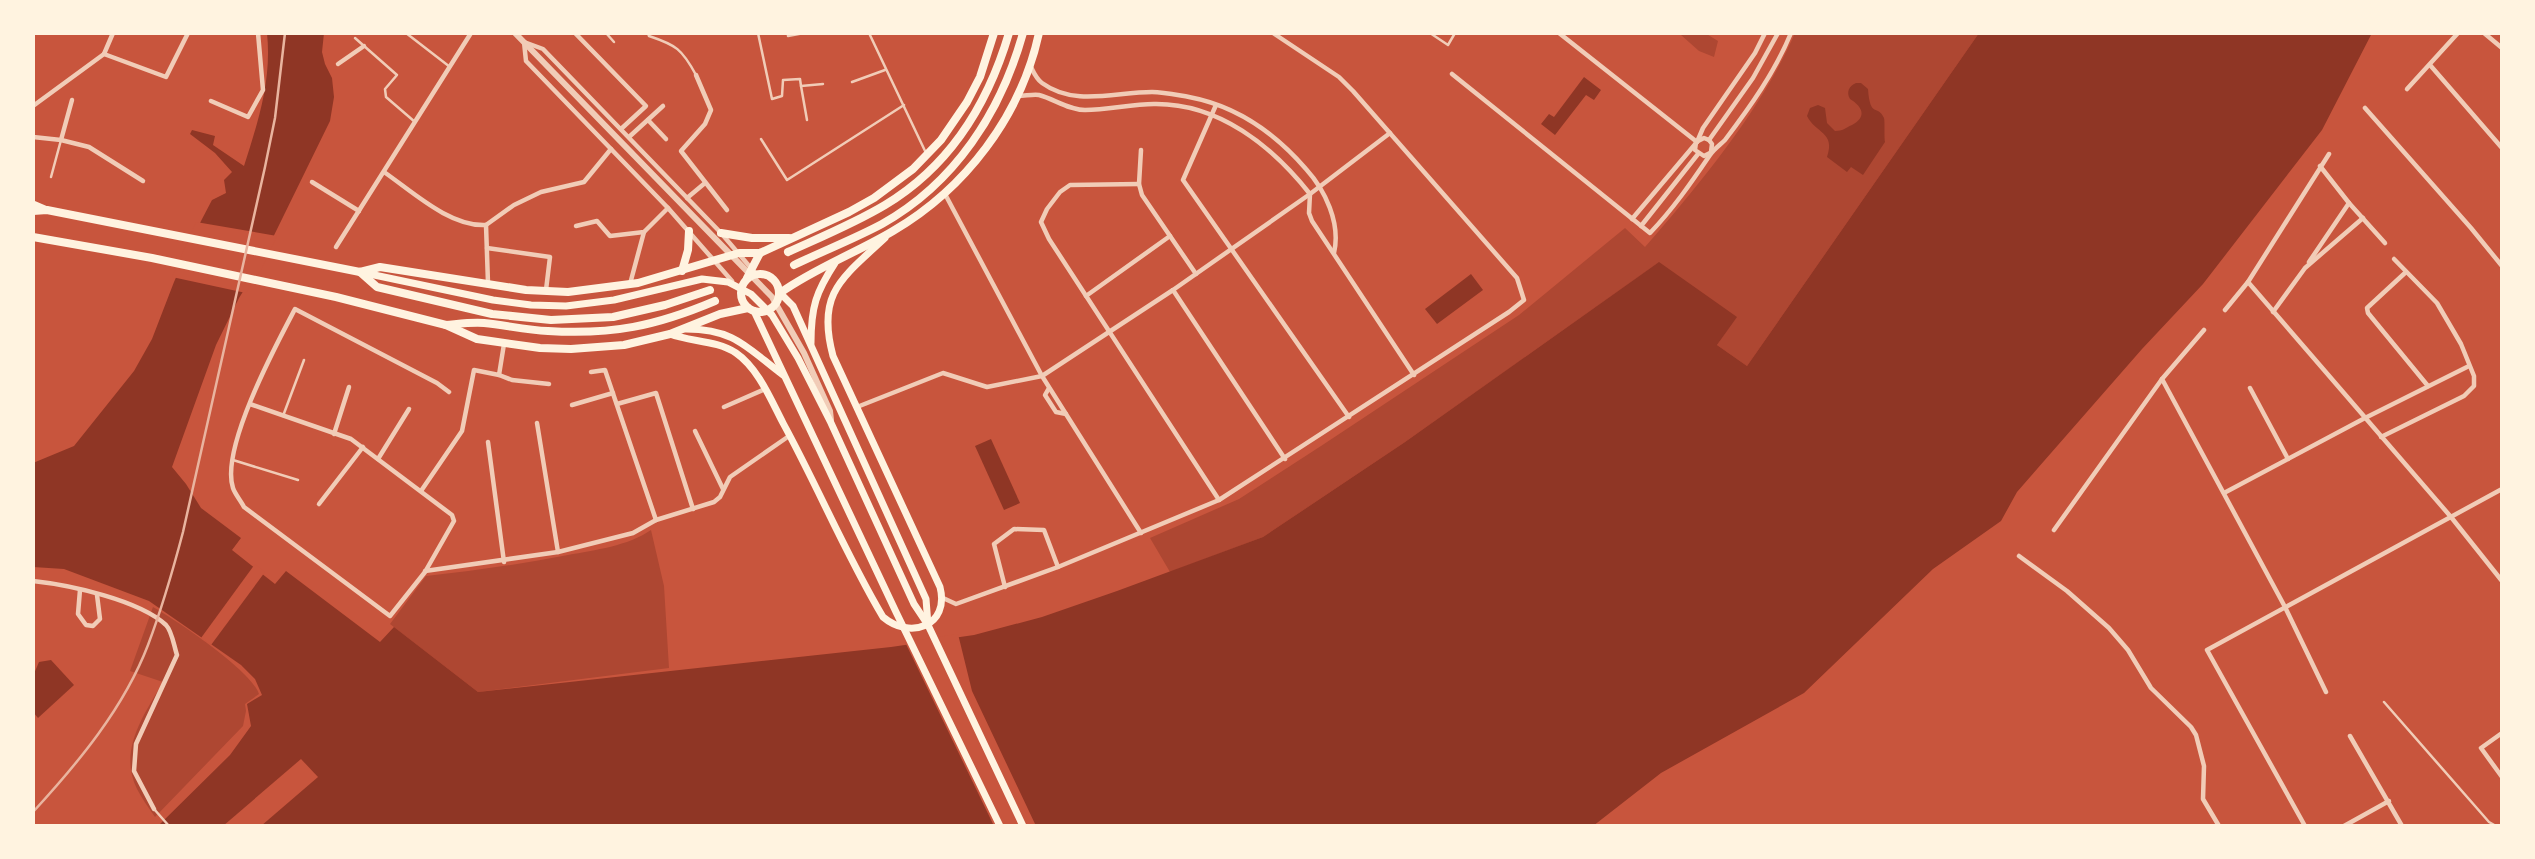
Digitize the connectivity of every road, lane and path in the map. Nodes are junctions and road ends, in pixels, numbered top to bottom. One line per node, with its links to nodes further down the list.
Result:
1 (113, 33): 32 (street)
2 (188, 33): 32 (street)
3 (258, 33): 47 (street)
4 (406, 33): 36 (lane)
5 (471, 33): 36 (street)
6 (515, 33): 28 (street)
7 (575, 33): 58 (street)
8 (606, 33): 29 (lane)
9 (648, 33): 39 (lane)
10 (758, 33): 42 (lane)
11 (788, 33): 12 (lane)
12 (804, 33)
13 (869, 33): 37 (lane)
14 (994, 33): 73 (main road)
15 (1009, 33): 108 (main road)
16 (1023, 33): 115 (main road)
17 (1039, 33): 34 (main road)
18 (1273, 33): 59 (street)
19 (1430, 33): 20 (lane)
20 (1455, 33)
21 (1559, 33): 66 (street)
22 (1765, 33): 66 (street)
23 (1778, 33): 64 (street)
24 (1791, 33): 70 (street)
25 (2458, 33): 35 (street)
26 (2484, 33): 31 (street)
27 (355, 38): 30 (lane)
28 (524, 42): 58 (street); 68 (street); 168 (street)
29 (614, 42)
30 (363, 46): 33 (street); 57 (lane)
31 (2502, 48)
32 (104, 54): 50 (street)
33 (338, 64)
34 (1030, 65): 44 (street); 45 (main road)
35 (2430, 65): 43 (street); 67 (street)
36 (450, 67): 57 (street)
37 (886, 69): 40 (lane); 48 (lane)
38 (1452, 74): 93 (street)
39 (696, 75): 79 (street)
40 (852, 82)
41 (823, 83): 42 (lane)
42 (801, 86): 56 (lane)
43 (2407, 89)
44 (1121, 94): 49 (street); 52 (street)
45 (1017, 96): 52 (street); 82 (main road)
46 (72, 100): 65 (street)
47 (211, 101)
48 (904, 105): 63 (lane); 73 (lane)
49 (1216, 105): 54 (street); 81 (street)
50 (33, 106)
51 (663, 106): 55 (street)
52 (1123, 106): 54 (street)
53 (2365, 108): 116 (street)
54 (1212, 115): 83 (street); 107 (street)
55 (648, 120): 60 (street); 62 (street)
56 (807, 120)
57 (415, 122): 75 (street)
58 (621, 129): 60 (street)
59 (1390, 133): 81 (street); 148 (street)
60 (629, 137): 84 (street)
61 (33, 138): 65 (street)
62 (666, 139)
63 (761, 139)
64 (1709, 139): 66 (street); 70 (street)
65 (61, 140): 76 (lane); 77 (street)
66 (1697, 142): 71 (street); 93 (street)
67 (2502, 148)
68 (611, 149): 87 (street); 94 (street)
69 (1141, 150): 80 (street)
70 (1711, 153): 71 (street); 96 (street)
71 (1698, 154): 96 (street)
72 (2329, 154): 74 (street)
73 (927, 155): 103 (main road)
74 (2320, 166): 85 (street); 123 (street)
75 (384, 172): 91 (street); 94 (street)
76 (51, 177)
77 (143, 181)
78 (312, 182): 91 (street)
79 (705, 183): 84 (street); 89 (street)
80 (1139, 184): 101 (street); 131 (street)
81 (1321, 186): 83 (street); 111 (street)
82 (945, 194): 100 (main road); 149 (street)
83 (1310, 194): 107 (street); 111 (street)
84 (687, 198): 99 (street)
85 (2349, 203): 92 (street); 117 (street)
86 (33, 204): 88 (main road)
87 (668, 208): 97 (street); 98 (street)
88 (47, 210): 90 (main road); 120 (main road)
89 (727, 210)
90 (33, 211)
91 (359, 211): 105 (street)
92 (2363, 218): 104 (street); 117 (street)
93 (1632, 219): 96 (street)
94 (486, 225): 106 (street)
95 (576, 226): 97 (street)
96 (1641, 226)
97 (644, 232): 125 (street)
98 (689, 232): 113 (street); 118 (main road)
99 (721, 233): 103 (main road); 109 (street)
100 (891, 233): 114 (main road); 162 (main road)
101 (1170, 236): 122 (street); 131 (street)
102 (33, 237): 136 (main road)
103 (792, 238): 110 (main road)
104 (2385, 243)
105 (336, 247)
106 (487, 248): 124 (street); 128 (street)
107 (1232, 248): 122 (street); 165 (street)
108 (788, 252)
109 (738, 253): 110 (main road); 113 (main road); 119 (street)
110 (760, 253): 119 (main road)
111 (1334, 253): 148 (street)
112 (2394, 259): 121 (street)
113 (714, 261): 118 (main road); 129 (street)
114 (835, 263): 130 (main road); 142 (main road)
115 (794, 265)
116 (2502, 267)
117 (2305, 268): 135 (street)
118 (682, 271): 125 (main road)
119 (754, 271): 129 (main road); 130 (main road)
120 (360, 272): 124 (main road); 126 (main road); 168 (main road)
121 (2406, 272): 144 (street); 152 (street)
122 (1196, 274): 127 (street)
123 (2248, 282): 134 (street); 135 (street)
124 (488, 284): 128 (main road)
125 (630, 284): 128 (main road)
126 (710, 290)
127 (1173, 290): 139 (street); 176 (street)
128 (546, 291)
129 (741, 291): 133 (main road)
130 (779, 293): 133 (main road); 142 (main road)
131 (1086, 296): 139 (street)
132 (715, 301): 136 (main road)
133 (751, 310): 137 (main road); 147 (main road)
134 (2225, 310)
135 (2273, 312): 166 (street)
136 (446, 325): 141 (main road)
137 (682, 329): 140 (main road); 147 (main road)
138 (2204, 330): 150 (street)
139 (1110, 332): 149 (street); 184 (street)
140 (670, 334): 141 (main road); 155 (main road)
141 (504, 344): 146 (street)
142 (811, 347): 203 (main road)
143 (304, 360): 164 (lane)
144 (2469, 366): 152 (street); 172 (street)
145 (591, 372): 157 (street)
146 (499, 375): 151 (street); 182 (street)
147 (783, 375): 212 (main road)
148 (1413, 375): 165 (street)
149 (1042, 376): 162 (street); 190 (street)
150 (2162, 379): 183 (street); 189 (street)
151 (549, 384)
152 (2428, 386): 166 (street)
153 (349, 387): 170 (street)
154 (2250, 388): 177 (street)
155 (765, 389): 161 (street); 171 (main road)
156 (449, 392): 158 (street)
157 (613, 393): 159 (street); 160 (street)
158 (250, 404): 164 (street); 178 (street)
159 (617, 404): 186 (street); 188 (street)
160 (572, 405)
161 (724, 407)
162 (856, 407): 201 (main road)
163 (409, 409): 175 (street)
164 (283, 416): 170 (street)
165 (1349, 417): 176 (street)
166 (2365, 418): 172 (street); 177 (street)
167 (537, 423): 191 (street)
168 (831, 423): 203 (main road)
169 (695, 431): 181 (street)
170 (334, 434): 174 (street)
171 (790, 436): 181 (street); 201 (main road)
172 (2381, 437): 187 (street)
173 (488, 442): 193 (street)
174 (363, 447): 175 (street); 185 (street)
175 (378, 459): 182 (street)
176 (1285, 459): 184 (street)
177 (2288, 459): 183 (street)
178 (233, 460): 179 (lane); 195 (street)
179 (298, 480)
180 (2502, 489): 187 (street)
181 (723, 490): 186 (street)
182 (421, 491): 195 (street)
183 (2224, 493): 202 (street)
184 (1219, 500): 190 (street)
185 (318, 503)
186 (693, 509): 188 (street)
187 (2451, 517): 197 (street); 202 (street)
188 (656, 520): 191 (street)
189 (2054, 530)
190 (1141, 533): 194 (street)
191 (558, 552): 193 (street)
192 (2019, 556): 214 (street)
193 (504, 562): 195 (street)
194 (1058, 568): 198 (street); 198 (street)
195 (425, 572)
196 (33, 581): 199 (street)
197 (2502, 581)
198 (1005, 587): 201 (street)
199 (80, 590): 200 (street); 200 (street)
200 (97, 595): 210 (street)
201 (943, 598)
202 (2285, 607): 204 (street); 215 (street)
203 (928, 625): 213 (main road)
204 (2326, 692)
205 (2384, 702): 218 (lane)
206 (2502, 733): 208 (street)
207 (2350, 736): 209 (street)
208 (2502, 777)
209 (2389, 801): 216 (street); 217 (street)
210 (155, 809): 211 (lane)
211 (169, 826)
212 (1000, 826)
213 (1023, 826)
214 (2219, 826)
215 (2305, 826)
216 (2344, 826)
217 (2402, 826)
218 (2496, 826)

